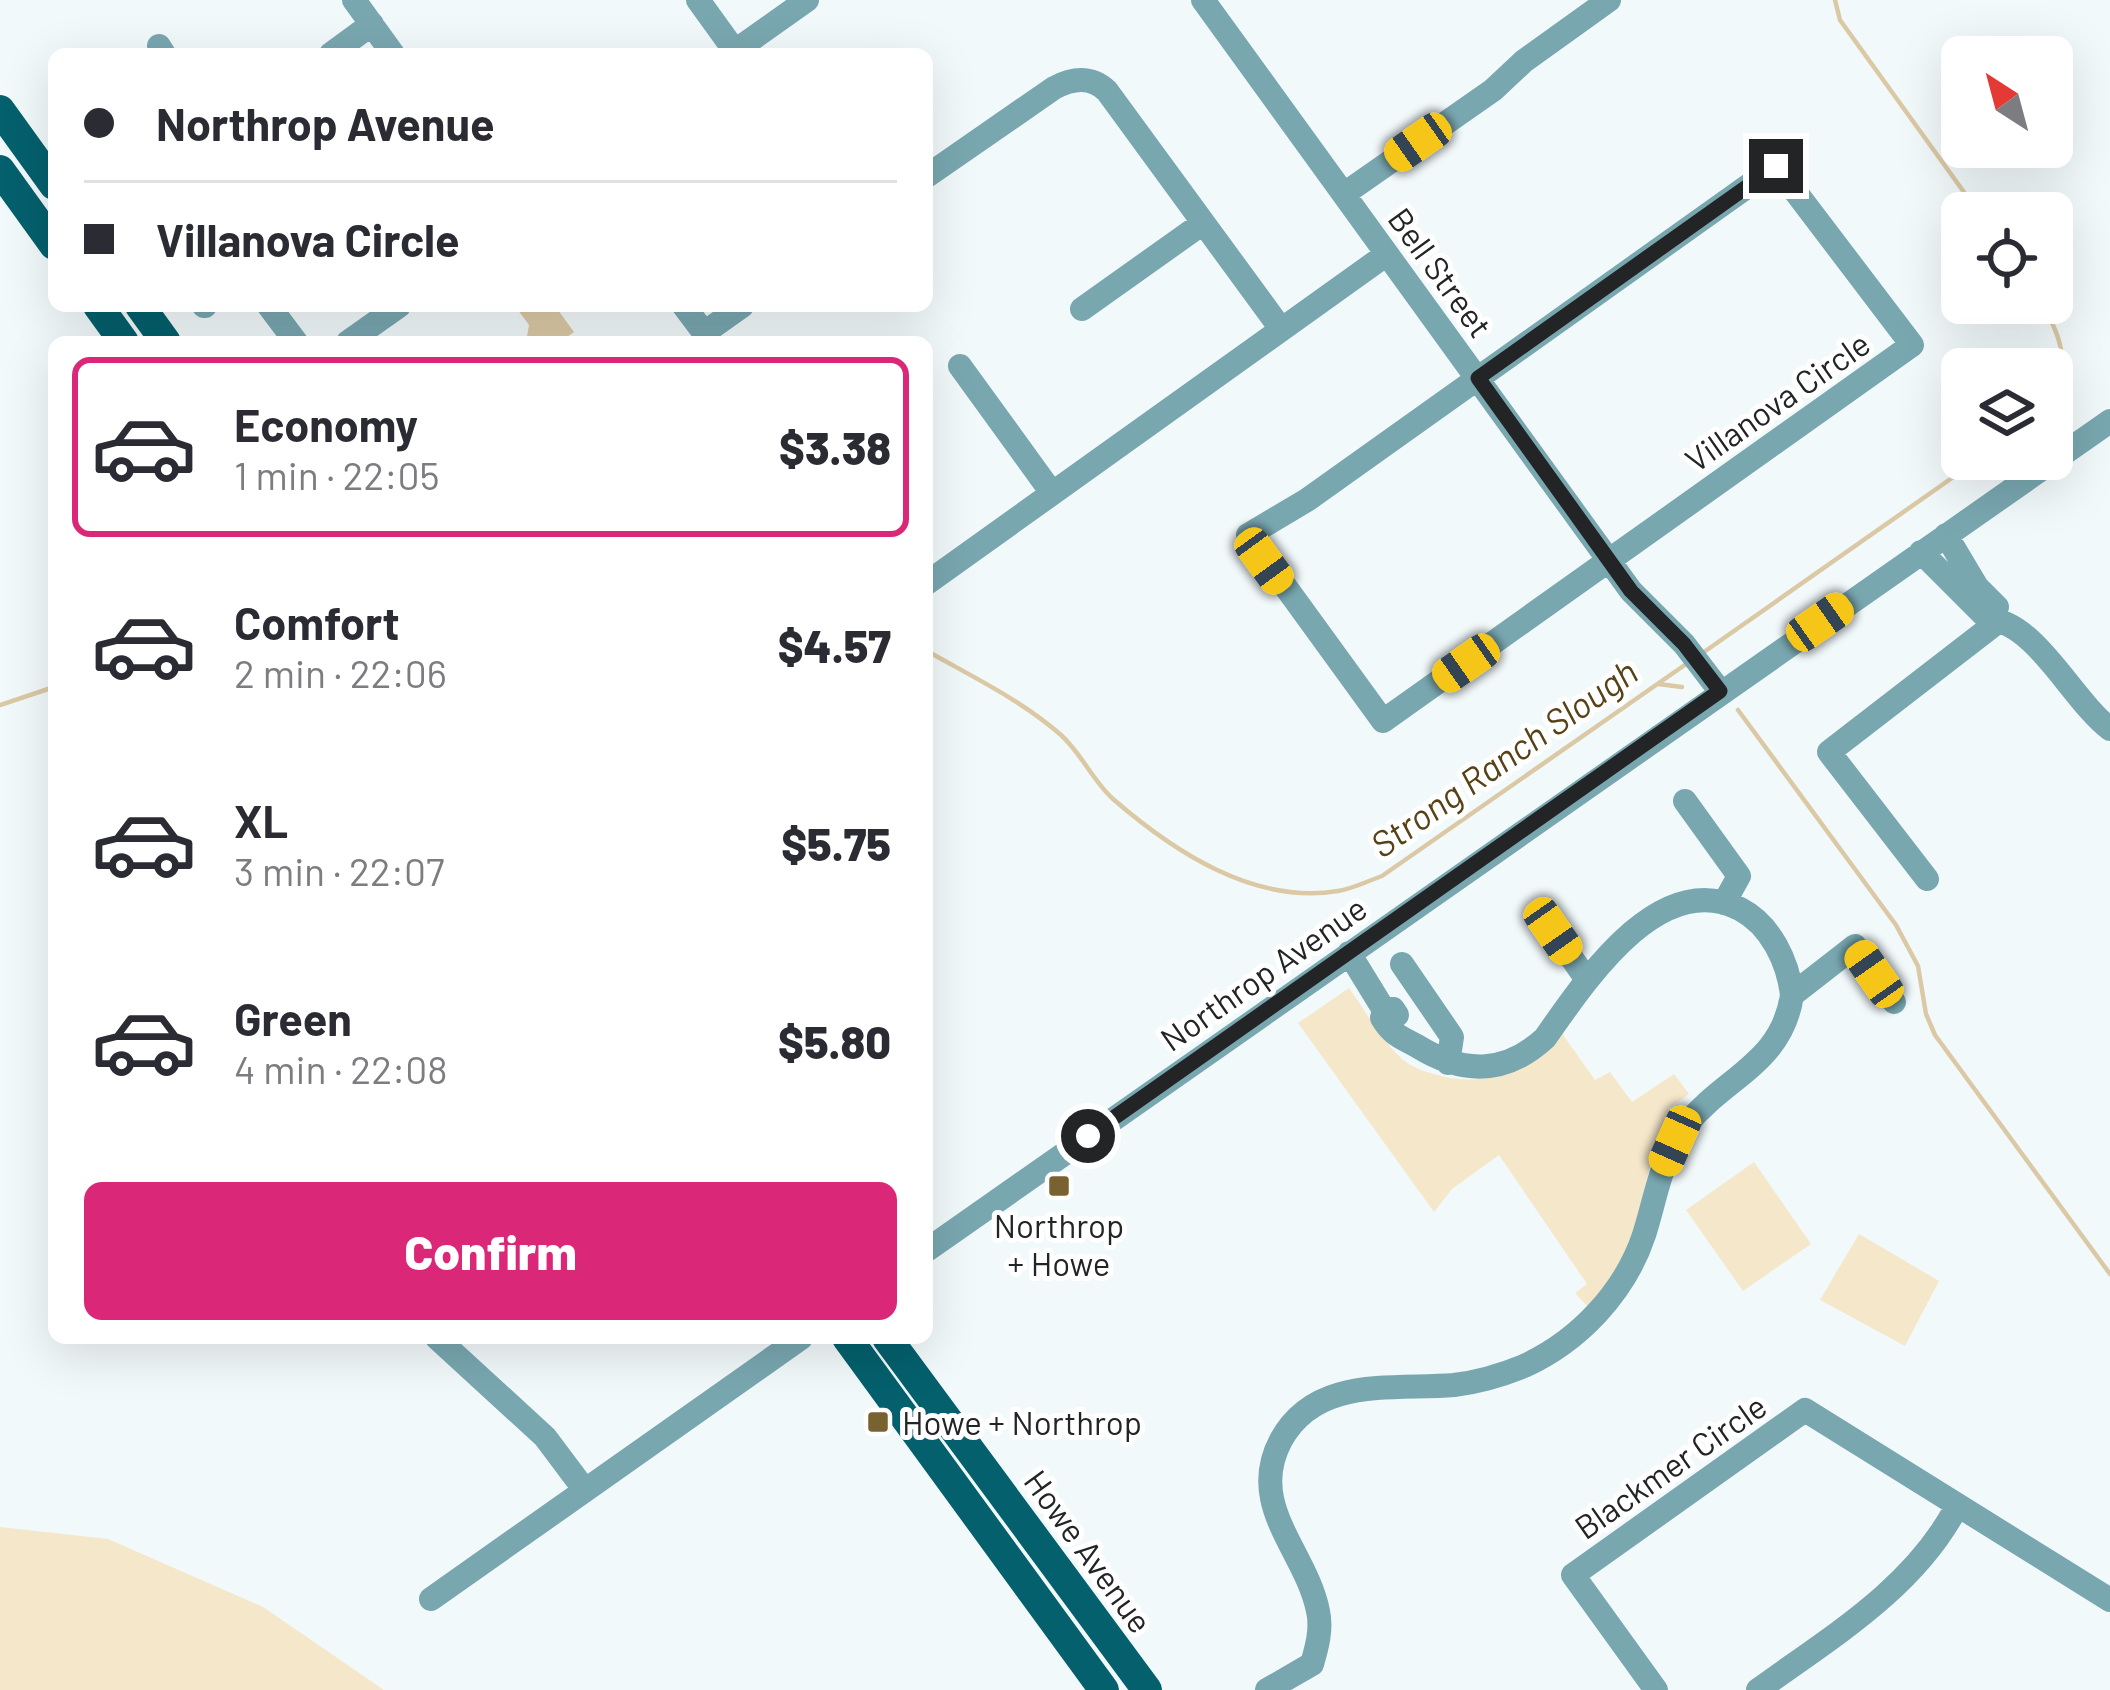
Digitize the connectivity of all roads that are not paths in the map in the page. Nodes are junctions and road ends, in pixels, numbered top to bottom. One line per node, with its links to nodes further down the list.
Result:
1 (354, 0): 6 (street)
2 (698, 0): 9 (street)
3 (807, 0): 10 (street)
4 (1203, 0): 15 (street, Bell Street)
5 (1609, 0): 15 (street)
6 (372, 24): 7 (street); 8 (street)
7 (339, 48)
8 (389, 48)
9 (733, 48)
10 (741, 48)
11 (0, 110): 14 (main road)
12 (0, 170): 17 (main road)
13 (933, 172): 16 (street)
14 (48, 177)
15 (1344, 194): 18 (street, Bell Street)
16 (1203, 223): 19 (street); 22 (street)
17 (48, 237)
18 (1388, 254): 22 (street); 26 (street, Bell Street)
19 (1082, 309)
20 (390, 312): 23 (street)
21 (735, 312): 24 (street)
22 (1281, 329): 28 (street)
23 (356, 336)
24 (708, 336)
25 (960, 366): 28 (street)
26 (1478, 378): 31 (street, Bell Street); 31 (street); 31 (street, Villanova Circle)
27 (2110, 421): 29 (street, Northrop Avenue)
28 (1052, 493): 32 (street)
29 (1946, 535): 30 (street, Northrop Avenue); 33 (street)
30 (1921, 552): 33 (street); 35 (street, Northrop Avenue)
31 (1609, 561): 35 (street, Bell Street)
32 (933, 579)
33 (1970, 591): 34 (street)
34 (2000, 620): 36 (street); 38 (street)
35 (1720, 691): 41 (street, Northrop Avenue)
36 (2110, 729)
37 (1684, 801): 39 (street)
38 (1927, 879)
39 (1724, 903): 43 (street); 44 (street)
40 (1553, 931): 43 (street)
41 (1348, 952): 46 (street); 47 (street, Northrop Avenue)
42 (1402, 964): 46 (street)
43 (1587, 980): 46 (street)
44 (1792, 995): 45 (street); 57 (street)
45 (1894, 1002)
46 (1448, 1063)
47 (933, 1246)
48 (444, 1344): 52 (street)
49 (792, 1344): 52 (street)
50 (851, 1344): 56 (main road)
51 (891, 1344): 60 (main road, Howe Avenue)
52 (584, 1490): 54 (street)
53 (1957, 1508): 55 (street, Blackmer Circle); 61 (street, Blackmer Circle); 62 (street)
54 (431, 1599)
55 (2110, 1600)
56 (1082, 1660): 58 (main road); 59 (main road)
57 (1275, 1688)
58 (1104, 1690)
59 (1120, 1690)
60 (1147, 1690)
61 (1656, 1690)
62 (1758, 1690)

